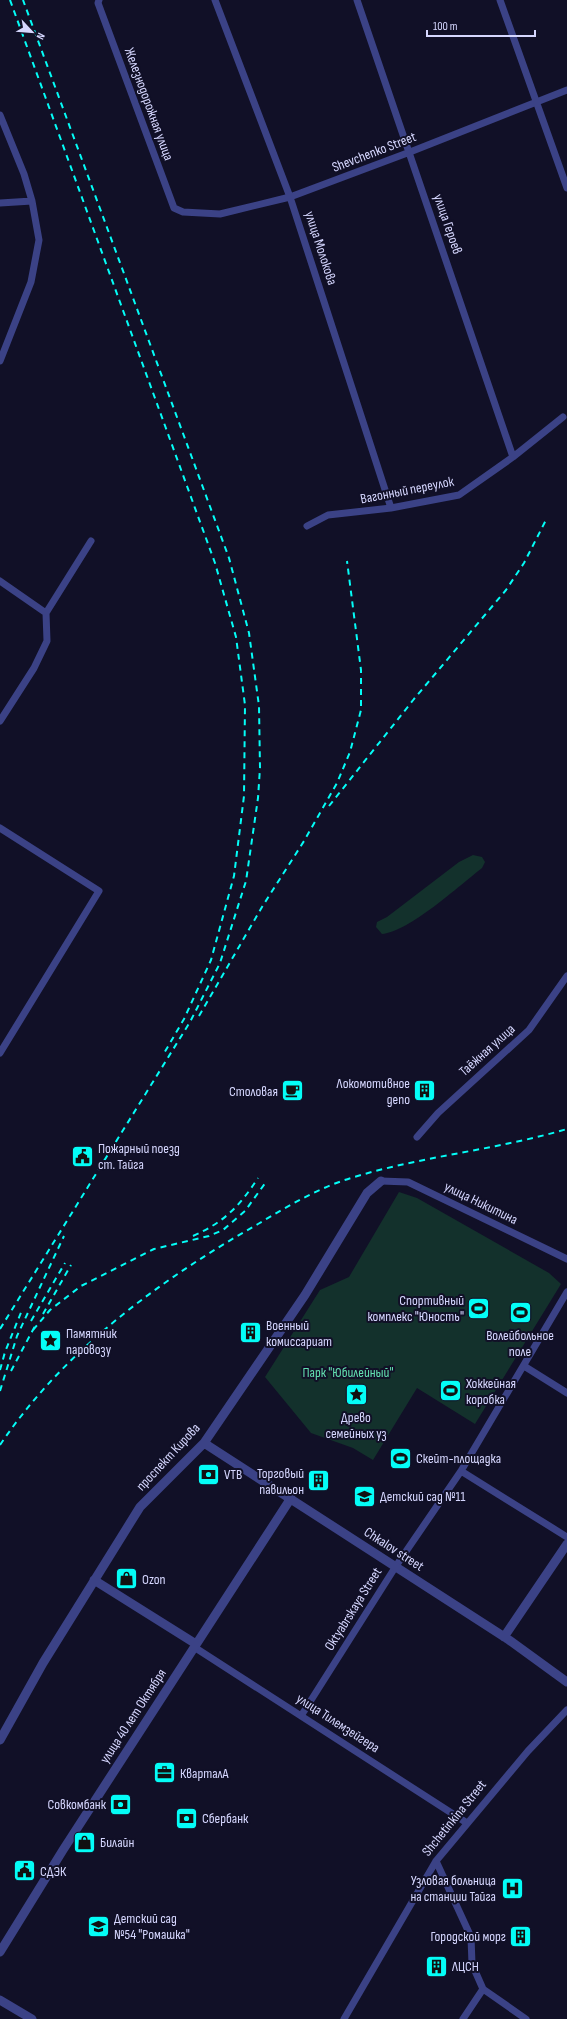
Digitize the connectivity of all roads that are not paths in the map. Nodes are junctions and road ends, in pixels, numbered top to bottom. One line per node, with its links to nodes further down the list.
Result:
1 (99, 0): 13 (street, Железнодорожная улица)
2 (215, 0): 10 (street, улица Молокова)
3 (357, 0): 8 (street, улица Героев)
4 (500, 0): 6 (street)
5 (567, 90): 6 (street, Shevchenko Street)
6 (537, 101): 8 (street, Shevchenko Street); 9 (street)
7 (0, 115): 11 (street)
8 (410, 152): 10 (street, Shevchenko Street); 16 (street, улица Героев)
9 (567, 188)
10 (290, 197): 13 (street, Shevchenko Street); 17 (street, улица Молокова)
11 (32, 201): 12 (street); 14 (street)
12 (0, 203)
13 (183, 212)
14 (0, 361)
15 (563, 417): 16 (street, Вагонный переулок)
16 (513, 457): 17 (street, Вагонный переулок)
17 (391, 508): 18 (street, Вагонный переулок)
18 (307, 526)
19 (91, 541): 21 (street)
20 (0, 582): 21 (street)
21 (46, 613): 22 (street)
22 (0, 721)
23 (0, 828): 25 (street)
24 (567, 976): 26 (street, Таёжная улица)
25 (0, 1053)
26 (416, 1137)
27 (381, 1181): 28 (street, улица Никитина); 32 (street, проспект Кирова)
28 (567, 1259)
29 (567, 1292): 30 (street, Oktyabrskaya Street)
30 (524, 1366): 31 (street); 33 (street, Oktyabrskaya Street)
31 (567, 1393)
32 (204, 1443): 34 (street, Chkalov street); 38 (street, проспект Кирова)
33 (461, 1471): 35 (street); 37 (street, Oktyabrskaya Street)
34 (291, 1498): 37 (street, Chkalov street); 40 (street, улица 40 лет Октября)
35 (567, 1537)
36 (567, 1544): 39 (street)
37 (396, 1566): 39 (street, Chkalov street); 43 (street, Oktyabrskaya Street)
38 (94, 1580): 40 (street, улица Тилемзейгера); 44 (street, проспект Кирова)
39 (504, 1637): 41 (street, Chkalov street)
40 (195, 1645): 43 (street, улица Тилемзейгера); 47 (street, улица 40 лет Октября)
41 (567, 1682)
42 (567, 1710): 45 (street, Shchetinkina Street)
43 (301, 1716): 45 (street, улица Тилемзейгера)
44 (0, 1740)
45 (467, 1824): 46 (street, Shchetinkina Street)
46 (436, 1861): 48 (street); 51 (street, Shchetinkina Street)
47 (0, 1952)
48 (483, 1989): 52 (street); 53 (street)
49 (0, 2000): 50 (street)
50 (32, 2019)
51 (344, 2019)
52 (463, 2019)
53 (526, 2019)

